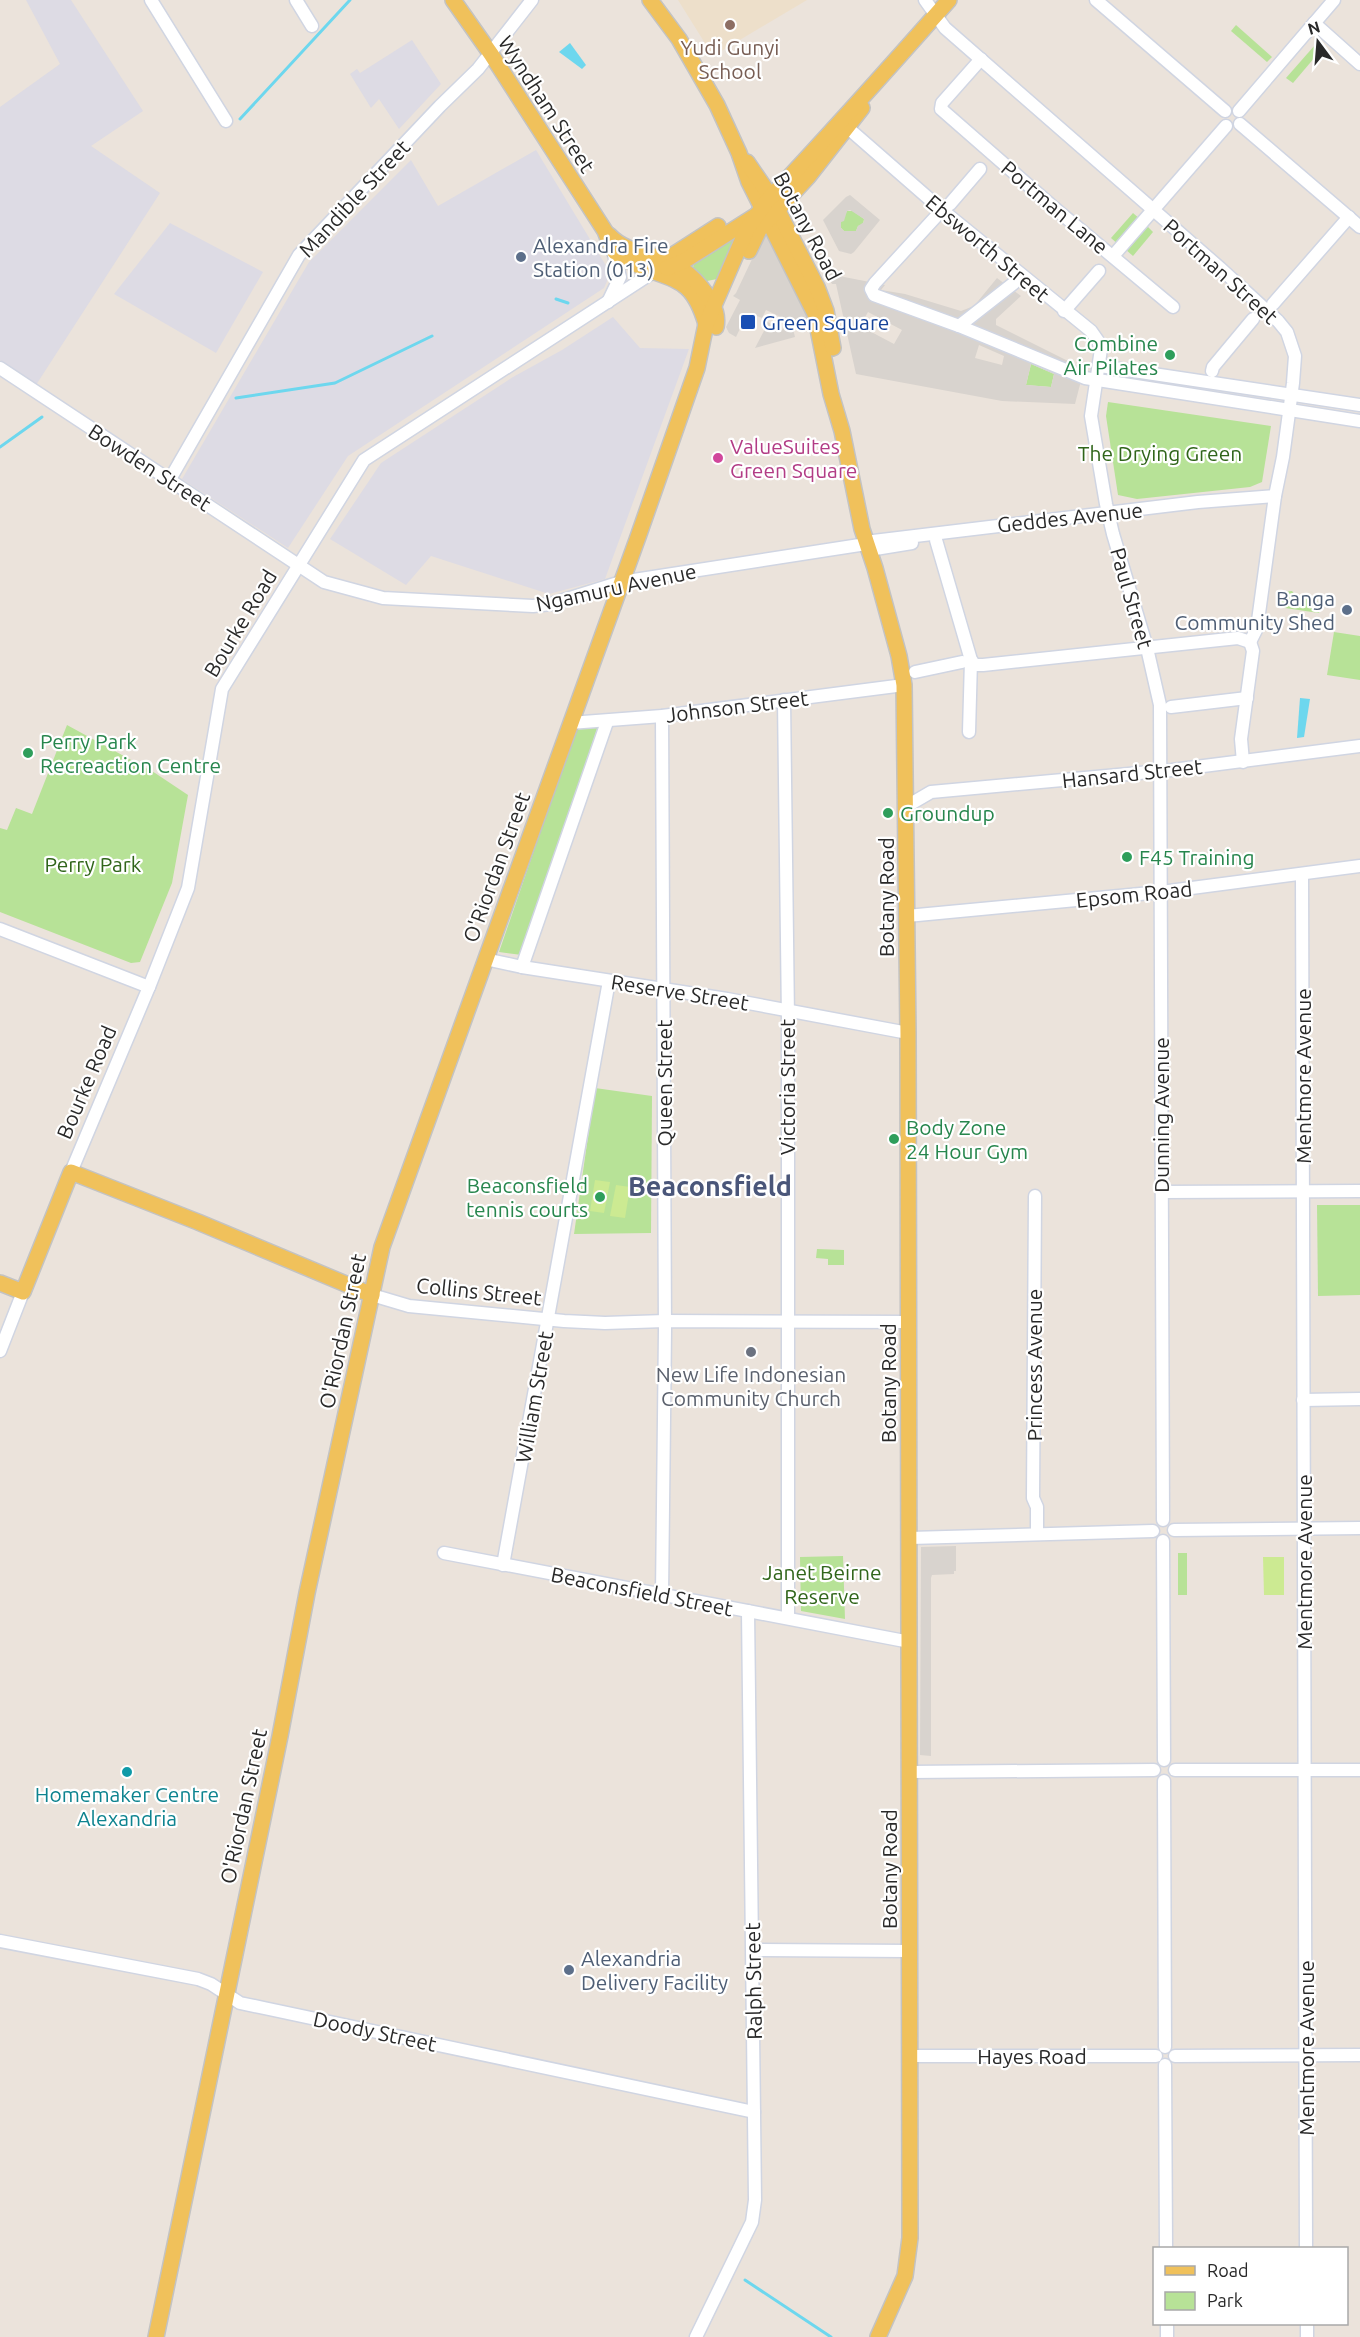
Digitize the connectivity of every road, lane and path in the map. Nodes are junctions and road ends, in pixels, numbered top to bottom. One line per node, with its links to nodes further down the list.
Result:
1 (151, 0): 19 (street)
2 (296, 0): 12 (street)
3 (453, 0): 13 (main road, Wyndham Street)
4 (532, 0): 13 (street, Mandible Street)
5 (650, 0): 23 (main road, Botany Road)
6 (925, 0): 10 (street, Portman Street)
7 (949, 0): 10 (main road)
8 (1096, 0): 17 (street)
9 (1334, 0): 11 (street)
10 (936, 16): 14 (street, Portman Street); 16 (main road)
11 (1314, 23): 15 (street); 18 (street)
12 (312, 26)
13 (491, 54): 31 (main road, Wyndham Street); 53 (street, Mandible Street)
14 (981, 59): 28 (street, Portman Street); 33 (street, Portman Lane)
15 (1360, 64)
16 (892, 66): 22 (main road); 25 (main road)
17 (1225, 111): 18 (street); 21 (street)
18 (1239, 111): 20 (street)
19 (226, 121)
20 (1240, 124): 21 (street); 29 (street)
21 (1226, 126): 28 (street)
22 (848, 128): 26 (main road); 27 (street, Ebsworth Street)
23 (740, 153): 25 (main road); 26 (main road, Botany Road)
24 (980, 168): 27 (street)
25 (789, 177): 26 (main road)
26 (765, 210): 34 (main road, Bourke Road); 39 (main road); 43 (main road, O'Riordan Street); 57 (main road, Botany Road)
27 (942, 210): 41 (street, Ebsworth Street); 44 (street)
28 (1152, 210): 33 (street); 49 (street, Portman Street)
29 (1349, 218): 30 (street); 38 (street)
30 (1360, 226)
31 (605, 231): 32 (main road, Wyndham Street); 34 (main road, Wyndham Street)
32 (612, 246): 34 (main road, Wyndham Street); 37 (street)
33 (1113, 256): 40 (street, Portman Lane)
34 (665, 266): 37 (street, Bourke Road); 39 (main road, Wyndham Street); 43 (main road, Wyndham Street)
35 (1100, 271): 41 (street)
36 (1014, 283): 44 (street)
37 (607, 303): 58 (street, Bourke Road)
38 (1273, 304)
39 (713, 306): 43 (main road, O'Riordan Street)
40 (1173, 307)
41 (1064, 311): 45 (street, Ebsworth Street)
42 (1253, 319): 47 (street)
43 (711, 326): 59 (main road, O'Riordan Street)
44 (959, 326): 48 (street)
45 (1100, 366): 48 (street, Ebsworth Street); 49 (street)
46 (0, 368): 53 (street, Bowden Street)
47 (1212, 371)
48 (1097, 381): 51 (street); 55 (street, Paul Street)
49 (1292, 394): 50 (street); 51 (street, Portman Street)
50 (1360, 405)
51 (1290, 410): 52 (street); 54 (street, Portman Street)
52 (1360, 421)
53 (169, 481): 58 (street, Bowden Street)
54 (1274, 499): 55 (street, Geddes Avenue); 60 (street, Portman Street)
55 (1108, 517): 56 (street, Geddes Avenue); 57 (street, Geddes Avenue); 61 (street, Paul Street)
56 (936, 540): 57 (street, Geddes Avenue); 62 (street)
57 (867, 545): 59 (street, Ngamuru Avenue); 64 (main road, Botany Road)
58 (300, 566): 59 (street, Ngamuru Avenue); 84 (street, Bourke Road)
59 (621, 582): 70 (main road, O'Riordan Street)
60 (1250, 642): 61 (street); 65 (street, Portman Street)
61 (1147, 648): 62 (street); 67 (street, Paul Street)
62 (966, 661): 63 (street); 71 (street)
63 (915, 672)
64 (904, 685): 66 (street, Johnson Street); 75 (main road, Botany Road)
65 (1247, 698): 67 (street); 73 (street, Portman Street)
66 (784, 700): 68 (street, Johnson Street); 86 (street, Victoria Street)
67 (1166, 708): 74 (street, Dunning Avenue)
68 (662, 716): 69 (street, Johnson Street); 85 (street, Queen Street)
69 (607, 722): 70 (street, Johnson Street); 82 (street)
70 (570, 723): 81 (main road, O'Riordan Street)
71 (969, 732)
72 (1360, 746): 73 (street, Hansard Street)
73 (1243, 762): 74 (street, Hansard Street)
74 (1160, 771): 75 (street, Hansard Street); 78 (street, Dunning Avenue)
75 (907, 806): 79 (main road, Botany Road)
76 (1359, 864): 77 (street, Epsom Road)
77 (1302, 875): 78 (street, Epsom Road); 91 (street, Mentmore Avenue)
78 (1161, 892): 79 (street, Epsom Road); 90 (street, Dunning Avenue)
79 (907, 916): 87 (main road, Botany Road)
80 (0, 928): 84 (street)
81 (485, 959): 82 (street, Reserve Street); 95 (main road, O'Riordan Street)
82 (522, 967): 83 (street, Reserve Street)
83 (609, 981): 85 (street, Reserve Street); 96 (street, William Street)
84 (149, 987): 88 (street, Bourke Road)
85 (664, 989): 86 (street, Reserve Street); 97 (street, Queen Street)
86 (788, 1011): 87 (street, Reserve Street); 98 (street, Victoria Street)
87 (908, 1033): 99 (main road, Botany Road)
88 (71, 1172): 94 (main road, Bourke Road); 95 (main road, Collins Street)
89 (1360, 1191): 91 (street)
90 (1162, 1192): 91 (street); 103 (street, Dunning Avenue)
91 (1303, 1192): 101 (street, Mentmore Avenue)
92 (1035, 1196): 108 (street, Princess Avenue)
93 (0, 1283): 94 (main road)
94 (23, 1292): 100 (street, Bourke Road)
95 (372, 1295): 96 (street, Collins Street); 127 (main road, O'Riordan Street)
96 (548, 1320): 97 (street, Collins Street); 112 (street, William Street)
97 (664, 1321): 98 (street, Collins Street); 113 (street, Queen Street)
98 (787, 1321): 99 (street, Collins Street); 115 (street, Victoria Street)
99 (909, 1322): 109 (main road, Botany Road)
100 (0, 1351)
101 (1303, 1400): 102 (street); 105 (street, Mentmore Avenue)
102 (1360, 1400)
103 (1163, 1520): 106 (street); 107 (street)
104 (1360, 1528): 105 (street)
105 (1304, 1529): 106 (street); 120 (street, Mentmore Avenue)
106 (1174, 1530): 110 (street)
107 (1153, 1531): 108 (street); 110 (street)
108 (1037, 1534): 109 (street)
109 (910, 1538): 116 (main road, Botany Road)
110 (1163, 1541): 117 (street)
111 (444, 1553): 112 (street, Beaconsfield Street)
112 (503, 1564): 113 (street, Beaconsfield Street)
113 (662, 1594): 114 (street, Beaconsfield Street)
114 (748, 1611): 115 (street, Beaconsfield Street); 125 (street, Ralph Street)
115 (788, 1618): 116 (street, Beaconsfield Street)
116 (910, 1642): 122 (main road, Botany Road)
117 (1164, 1760): 118 (street); 119 (street)
118 (1154, 1770): 122 (street); 123 (street)
119 (1175, 1770): 120 (street); 123 (street)
120 (1305, 1770): 121 (street); 132 (street, Mentmore Avenue)
121 (1360, 1770)
122 (910, 1772): 126 (main road, Botany Road)
123 (1164, 1781): 128 (street)
124 (0, 1941): 127 (street, Doody Street)
125 (753, 1950): 126 (street); 134 (street, Ralph Street)
126 (909, 1951): 130 (main road, Botany Road)
127 (226, 1994): 134 (street, Doody Street); 137 (main road, O'Riordan Street)
128 (1161, 2051): 130 (street, Hayes Road); 131 (street); 133 (street)
129 (1360, 2055): 132 (street)
130 (909, 2056): 139 (main road, Botany Road)
131 (1175, 2056): 132 (street); 133 (street)
132 (1306, 2056): 136 (street, Mentmore Avenue)
133 (1165, 2066): 135 (street)
134 (754, 2112): 138 (street, Ralph Street)
135 (1166, 2247)
136 (1306, 2247)
137 (156, 2337)
138 (696, 2337)
139 (878, 2337)

